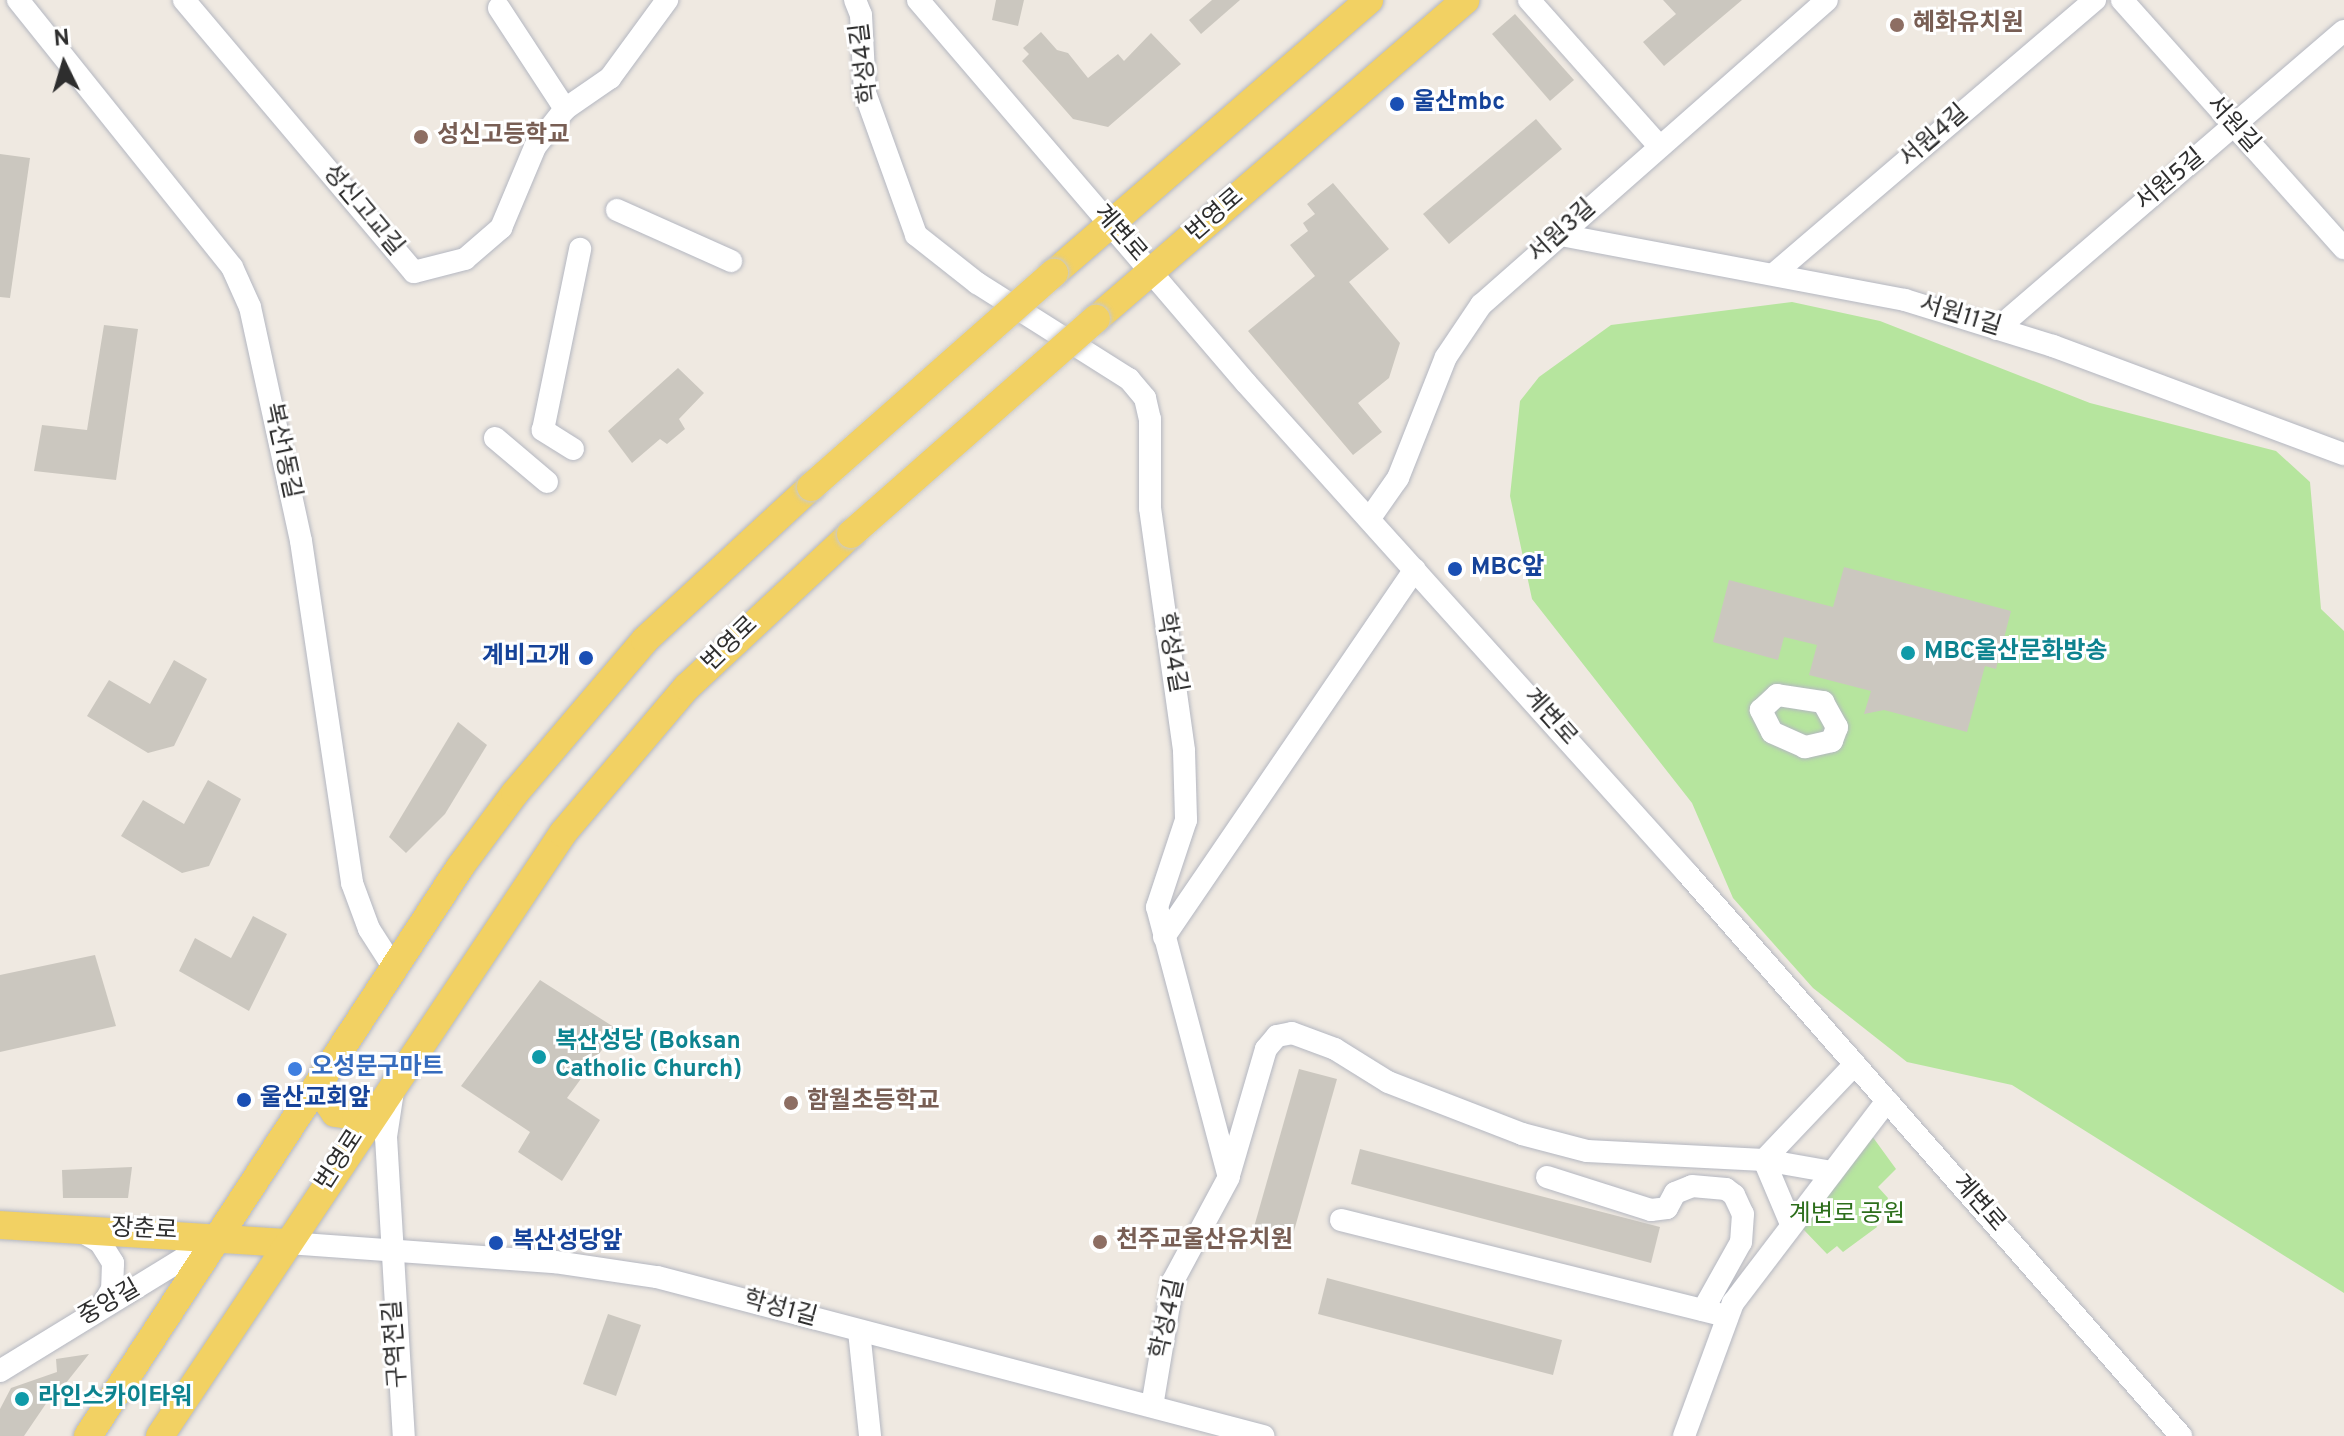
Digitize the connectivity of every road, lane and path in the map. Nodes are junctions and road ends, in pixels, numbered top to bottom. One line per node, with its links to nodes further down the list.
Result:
1 (18, 0): 34 (street, 복산1동길)
2 (184, 0): 15 (street, 성신고교길)
3 (667, 0): 15 (street, 성신고교길)
4 (855, 0): 33 (street, 학성4길)
5 (918, 0): 19 (street, 계변로)
6 (1369, 0): 13 (main road)
7 (1465, 0): 24 (main road, 번영로)
8 (1529, 0): 17 (street)
9 (1827, 0): 17 (street, 서원3길)
10 (2095, 0): 25 (street, 서원4길)
11 (2122, 0): 16 (street, 서원길)
12 (499, 8): 15 (street)
13 (1346, 12): 19 (main road)
14 (2344, 31): 16 (street, 서원5길)
15 (565, 109)
16 (2234, 127): 21 (street, 서원길); 26 (street, 서원5길)
17 (1658, 145): 20 (street, 서원3길)
18 (617, 210): 23 (street)
19 (1110, 224): 24 (street, 계변로); 34 (main road, bridge)
20 (1561, 235): 25 (street, 서원11길); 31 (street, 서원3길)
21 (2344, 248)
22 (580, 249): 28 (street)
23 (731, 261)
24 (1151, 271): 31 (street, 계변로); 36 (main road, 번영로, bridge)
25 (1775, 273): 26 (street, 서원11길)
26 (1997, 329): 29 (street, 서원11길)
27 (495, 438): 30 (street)
28 (573, 449)
29 (2344, 454)
30 (547, 482)
31 (1370, 518): 32 (street, 계변로)
32 (1415, 569): 33 (street); 35 (street, 계변로)
33 (1164, 937): 42 (street, 학성4길)
34 (394, 968): 37 (main road)
35 (1855, 1064): 38 (street, 계변로); 40 (street)
36 (398, 1075): 39 (main road, 번영로); 50 (street, 구역전길)
37 (323, 1077): 39 (main road); 48 (main road)
38 (1887, 1101): 41 (street); 63 (street, 계변로)
39 (376, 1108): 49 (main road, 번영로)
40 (1764, 1160): 41 (street); 42 (street); 45 (street)
41 (1832, 1172): 45 (street)
42 (1229, 1177): 56 (street, 학성4길)
43 (1547, 1177): 52 (street)
44 (1341, 1220): 52 (street)
45 (1791, 1224): 53 (street)
46 (0, 1225): 47 (main road, 장춘로)
47 (71, 1227): 48 (main road, 장춘로); 51 (street)
48 (219, 1236): 49 (main road, 장춘로); 51 (street, 중앙길); 57 (main road)
49 (288, 1243): 50 (street, 학성1길); 58 (main road, 번영로)
50 (395, 1252): 54 (street, 학성1길); 59 (street, 구역전길)
51 (100, 1310): 55 (street, 중앙길)
52 (1703, 1310): 53 (street)
53 (1727, 1316): 62 (street)
54 (859, 1331): 56 (street, 학성1길); 60 (street)
55 (0, 1371)
56 (1152, 1406): 61 (street, 학성1길)
57 (88, 1436)
58 (160, 1436)
59 (404, 1436)
60 (870, 1436)
61 (1263, 1436)
62 (1684, 1436)
63 (2181, 1436)

